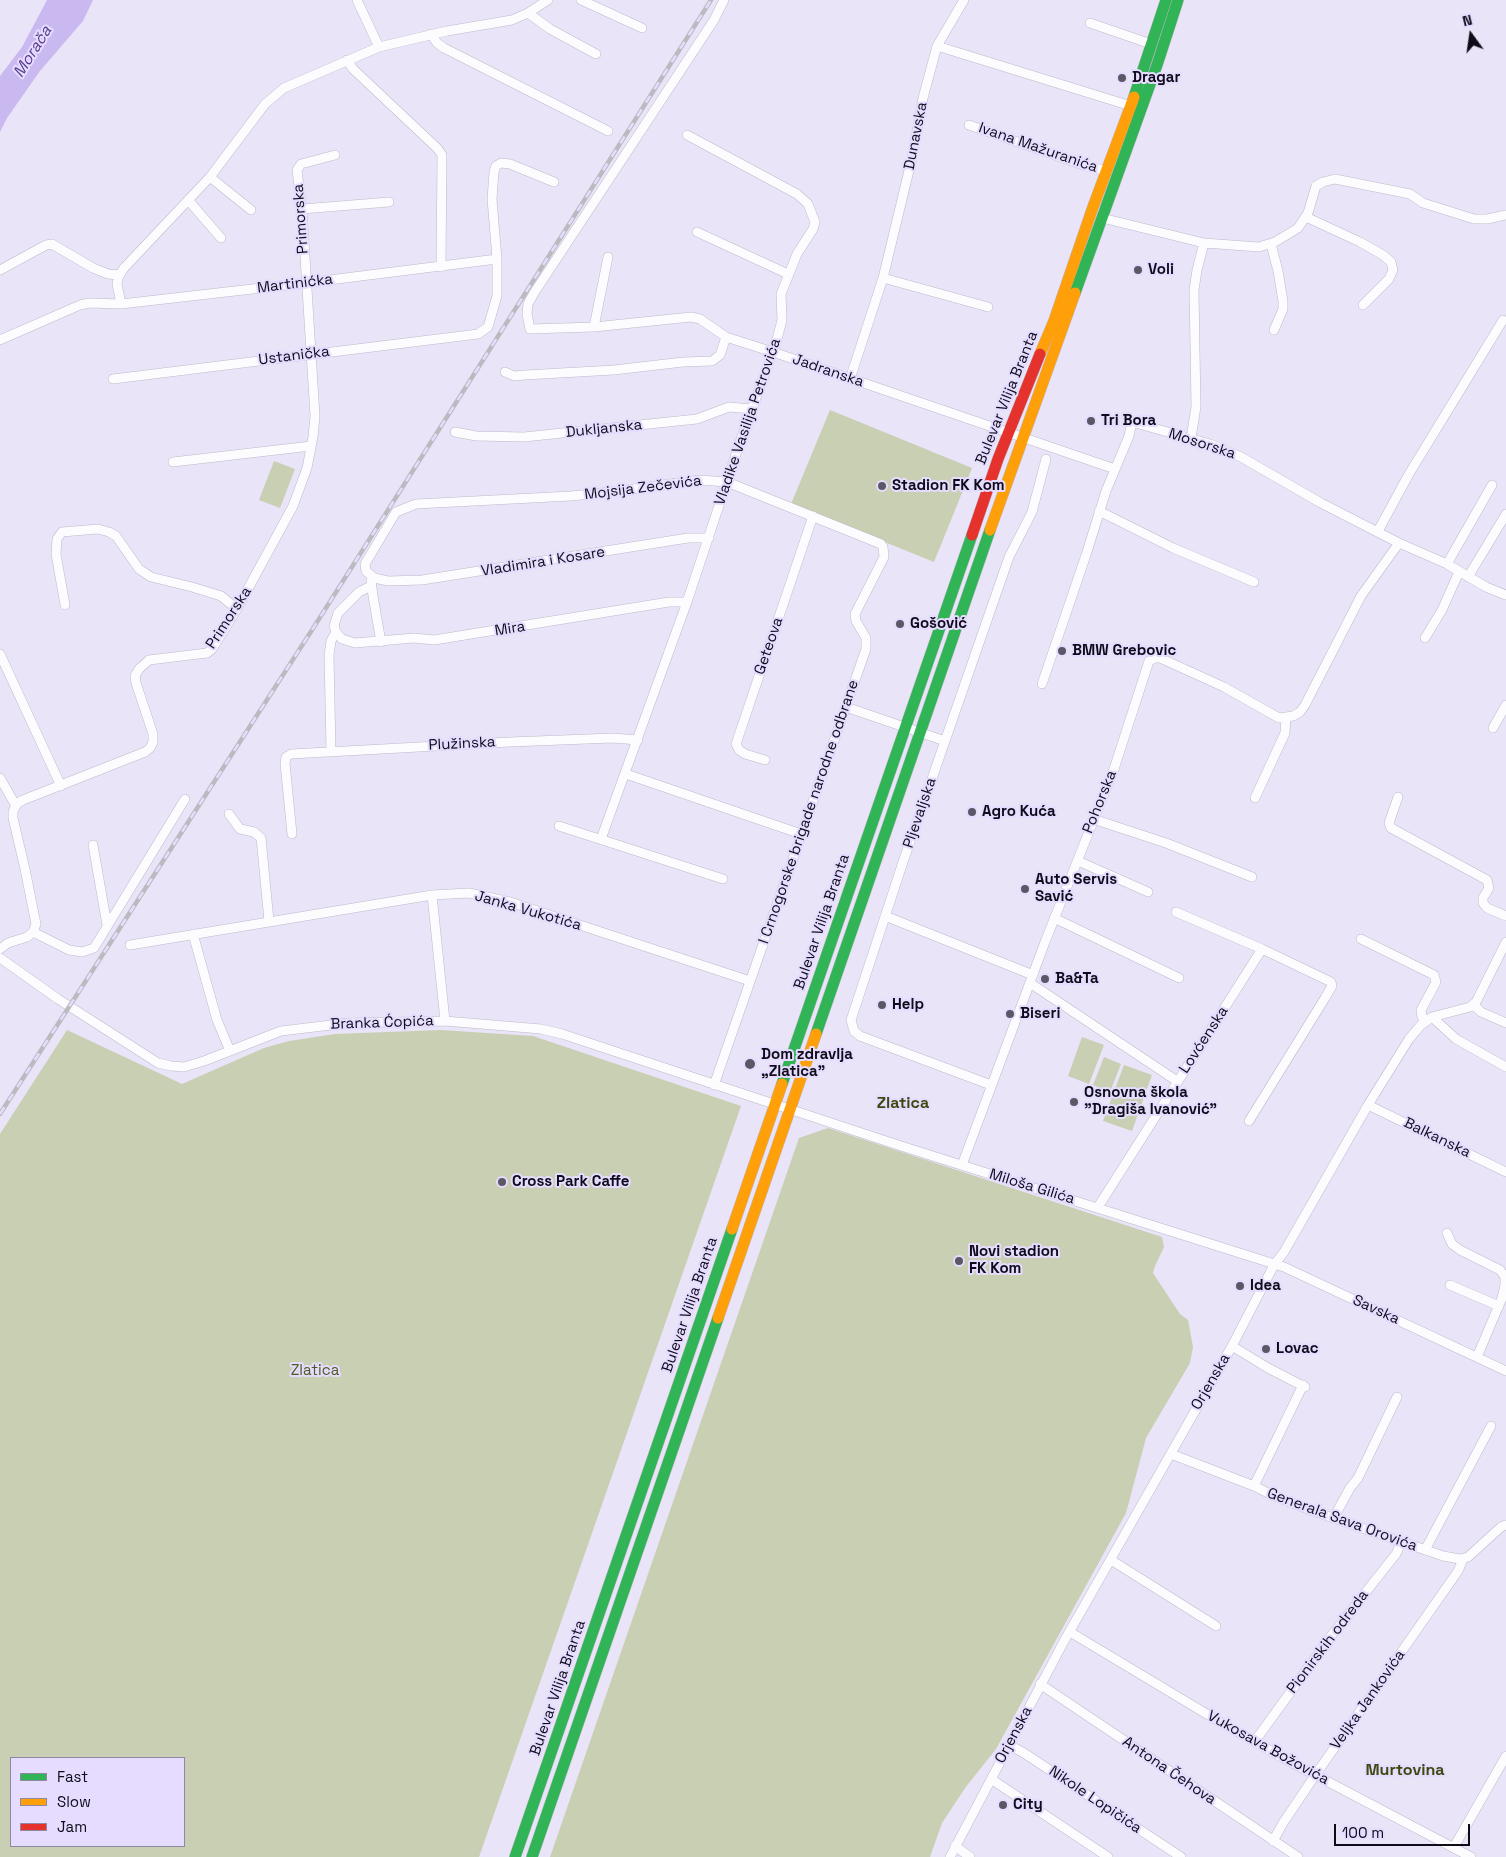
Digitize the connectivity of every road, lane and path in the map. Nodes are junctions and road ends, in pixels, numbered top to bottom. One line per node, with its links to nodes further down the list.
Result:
1 (357, 0): 14 (street)
2 (581, 0): 10 (street)
3 (724, 0): 48 (street, Jadranska)
4 (964, 0): 13 (street, Dunavska)
5 (1166, 0): 12 (main road, Bulevar Vilija Branta)
6 (1178, 0): 31 (main road, Bulevar Vilija Branta)
7 (545, 1): 8 (street)
8 (528, 13): 11 (street); 15 (street)
9 (1090, 23): 12 (street)
10 (642, 28)
11 (431, 34): 14 (street); 19 (street)
12 (1151, 44): 17 (main road, Bulevar Vilija Branta)
13 (937, 46): 17 (street); 42 (street, Dunavska)
14 (379, 47): 16 (street)
15 (596, 54)
16 (346, 60): 23 (street); 38 (street)
17 (1131, 106): 22 (main road, Bulevar Vilija Branta)
18 (969, 125): 22 (street, Ivana Mažuranića)
19 (608, 131)
20 (687, 135): 40 (street, Vladike Vasilija Petrovića)
21 (335, 155): 27 (street, Primorska)
22 (1107, 171): 59 (main road, Bulevar Vilija Branta)
23 (210, 177): 25 (street); 28 (street)
24 (554, 182): 37 (street)
25 (188, 200): 33 (street); 41 (street)
26 (389, 202): 27 (street)
27 (302, 209): 43 (street, Primorska)
28 (251, 210)
29 (1506, 215): 30 (street)
30 (1306, 217): 35 (street); 45 (street)
31 (1102, 218): 34 (street); 60 (main road, Bulevar Vilija Branta)
32 (697, 232): 40 (street)
33 (221, 238)
34 (1204, 244): 35 (street); 61 (street)
35 (1271, 244): 49 (street)
36 (608, 257): 48 (street)
37 (497, 260): 38 (street, Martinićka); 53 (street, Ustanička)
38 (441, 266): 43 (street, Martinićka)
39 (0, 270): 41 (street)
40 (788, 274): 52 (street, Vladike Vasilija Petrovića)
41 (119, 275): 44 (street)
42 (883, 278): 46 (street); 56 (street, Dunavska)
43 (305, 283): 44 (street, Martinićka); 53 (street, Primorska)
44 (121, 304): 51 (street, Martinićka)
45 (1363, 305)
46 (988, 308)
47 (1503, 320): 71 (street)
48 (594, 326): 50 (street, Jadranska)
49 (1274, 330)
50 (726, 337): 52 (street, Jadranska); 54 (street)
51 (0, 340)
52 (773, 352): 56 (street, Jadranska); 57 (street, Vladike Vasilija Petrovića)
53 (312, 354): 55 (street, Ustanička); 62 (street, Primorska)
54 (505, 372)
55 (113, 379)
56 (850, 379): 59 (street, Jadranska)
57 (752, 410): 58 (street, Dukljanska); 66 (street, Vladike Vasilija Petrovića)
58 (455, 432)
59 (1008, 432): 60 (street, Jadranska); 92 (main road, Bulevar Vilija Branta)
60 (1023, 438): 65 (street); 94 (main road, Bulevar Vilija Branta)
61 (1191, 438): 65 (street, Mosorska); 71 (street, Mosorska)
62 (311, 446): 64 (street); 83 (street, Primorska)
63 (1046, 459): 96 (street, Pljevaljska)
64 (173, 462)
65 (1114, 469): 68 (street)
66 (727, 482): 70 (street, Mojsija Zečevića); 72 (street, Vladike Vasilija Petrovića); 78 (street, Mojsija Zečevića)
67 (1492, 485): 75 (street)
68 (1099, 511): 79 (street); 88 (street)
69 (1506, 514): 77 (street)
70 (813, 516): 74 (street, Mojsija Zečevića); 98 (street, Geteova)
71 (1378, 531): 73 (street, Mosorska)
72 (710, 538): 78 (street, Vladimira i Kosare); 81 (street, Vladike Vasilija Petrovića)
73 (1399, 543): 75 (street, Mosorska); 91 (street)
74 (881, 544): 90 (street, I Crnogorske brigade narodne odbrane)
75 (1447, 564): 76 (street, Mosorska)
76 (1458, 572): 77 (street, Mosorska); 85 (street)
77 (1468, 577): 80 (street, Mosorska)
78 (373, 581): 84 (street); 86 (street)
79 (1254, 582)
80 (1506, 595)
81 (687, 602): 86 (street, Mira); 95 (street, Vladike Vasilija Petrovića)
82 (65, 605): 83 (street)
83 (237, 609): 101 (street, Primorska)
84 (336, 632): 86 (street, Mira); 97 (street)
85 (1425, 638)
86 (381, 642)
87 (0, 654): 101 (street)
88 (1042, 684)
89 (1506, 705): 93 (street)
90 (846, 707): 92 (street); 110 (street, I Crnogorske brigade narodne odbrane)
91 (1286, 718): 103 (street); 107 (street, Pohorska)
92 (905, 728): 94 (street); 144 (main road, Bulevar Vilija Branta)
93 (1493, 728)
94 (920, 733): 96 (street); 146 (main road, Bulevar Vilija Branta)
95 (638, 740): 97 (street, Plužinska); 99 (street, Vladike Vasilija Petrovića)
96 (944, 741): 119 (street, Pljevaljska)
97 (331, 751): 109 (street, Plužinska)
98 (765, 760)
99 (626, 774): 110 (street); 111 (street, Vladike Vasilija Petrovića)
100 (0, 778): 105 (street)
101 (62, 786): 105 (street, Primorska)
102 (1398, 797): 120 (street)
103 (1255, 798)
104 (185, 799): 123 (street)
105 (16, 806): 124 (street)
106 (229, 814): 122 (street)
107 (1093, 819): 113 (street, Pohorska); 114 (street)
108 (559, 826): 111 (street)
109 (292, 834)
110 (800, 834): 134 (street, I Crnogorske brigade narodne odbrane)
111 (601, 839): 115 (street)
112 (93, 845): 123 (street)
113 (1078, 860): 116 (street); 121 (street, Pohorska)
114 (1252, 877)
115 (723, 879)
116 (1148, 892)
117 (432, 895): 122 (street, Janka Vukotića); 134 (street, Janka Vukotića); 137 (street)
118 (1176, 912): 129 (street)
119 (885, 916): 133 (street); 143 (street, Pljevaljska)
120 (1506, 916)
121 (1054, 918): 132 (street); 133 (street, Pohorska)
122 (269, 921): 125 (street, Janka Vukotića)
123 (107, 925): 124 (street)
124 (32, 932): 130 (street)
125 (193, 934): 127 (street, Janka Vukotića); 139 (street)
126 (1361, 939): 136 (street)
127 (130, 945)
128 (1505, 946): 135 (street)
129 (1262, 948): 141 (street, Lovćenska); 147 (street)
130 (0, 949)
131 (0, 958): 139 (street, Branka Ćopića)
132 (1179, 978)
133 (1032, 979): 141 (street); 143 (street, Pohorska)
134 (750, 981): 142 (street, I Crnogorske brigade narodne odbrane)
135 (1474, 1005): 136 (street); 138 (street)
136 (1429, 1019): 140 (street); 145 (street, Orjenska)
137 (445, 1021): 139 (street, Branka Ćopića); 142 (street, Branka Ćopića)
138 (1506, 1024)
139 (230, 1051)
140 (1506, 1067)
141 (1177, 1082): 150 (street, Lovćenska)
142 (714, 1085): 144 (street, Branka Ćopića)
143 (991, 1085): 148 (street, Pohorska)
144 (775, 1105): 146 (street, Branka Ćopića); 179 (main road, Bulevar Vilija Branta)
145 (1368, 1105): 149 (street, Balkanska); 152 (street, Orjenska)
146 (790, 1110): 148 (street, Miloša Gilića); 180 (main road, Bulevar Vilija Branta)
147 (1249, 1121)
148 (962, 1165): 150 (street, Miloša Gilića)
149 (1506, 1172)
150 (1098, 1207): 152 (street, Miloša Gilića)
151 (1447, 1234): 154 (street)
152 (1274, 1265): 155 (street, Orjenska); 156 (street, Savska)
153 (1450, 1286): 154 (street)
154 (1499, 1306): 156 (street)
155 (1232, 1346): 160 (street, Orjenska); 161 (street)
156 (1477, 1357): 157 (street, Savska)
157 (1506, 1372)
158 (1397, 1397): 162 (street)
159 (1491, 1426): 165 (street)
160 (1171, 1454): 161 (street, Generala Sava Orovića); 167 (street, Orjenska)
161 (1254, 1486): 162 (street, Generala Sava Orovića)
162 (1334, 1517): 164 (street, Generala Sava Orovića)
163 (1506, 1525): 166 (street)
164 (1401, 1543): 165 (street, Generala Sava Orovića); 171 (street, Pionirskih odreda)
165 (1425, 1550): 166 (street, Generala Sava Orovića)
166 (1463, 1558): 174 (street, Veljka Jankovića)
167 (1110, 1560): 168 (street); 169 (street, Orjenska)
168 (1216, 1626)
169 (1070, 1632): 170 (street, Orjenska); 171 (street, Vukosava Božovića)
170 (1040, 1684): 172 (street, Orjenska); 176 (street, Antona Čehova)
171 (1255, 1741): 174 (street, Vukosava Božovića)
172 (1009, 1745): 175 (street, Orjenska); 184 (street, Nikole Lopičića)
173 (1506, 1756): 178 (street)
174 (1316, 1774): 176 (street, Veljka Jankovića); 178 (street, Vukosava Božovića)
175 (991, 1779): 177 (street, Orjenska); 183 (street)
176 (1273, 1841): 185 (street, Antona Čehova)
177 (955, 1846): 181 (street, Orjenska); 182 (street)
178 (1454, 1847): 186 (street, Vukosava Božovića)
179 (515, 1857)
180 (532, 1857)
181 (950, 1857)
182 (970, 1857)
183 (1108, 1857)
184 (1181, 1857)
185 (1298, 1857)
186 (1471, 1857)

